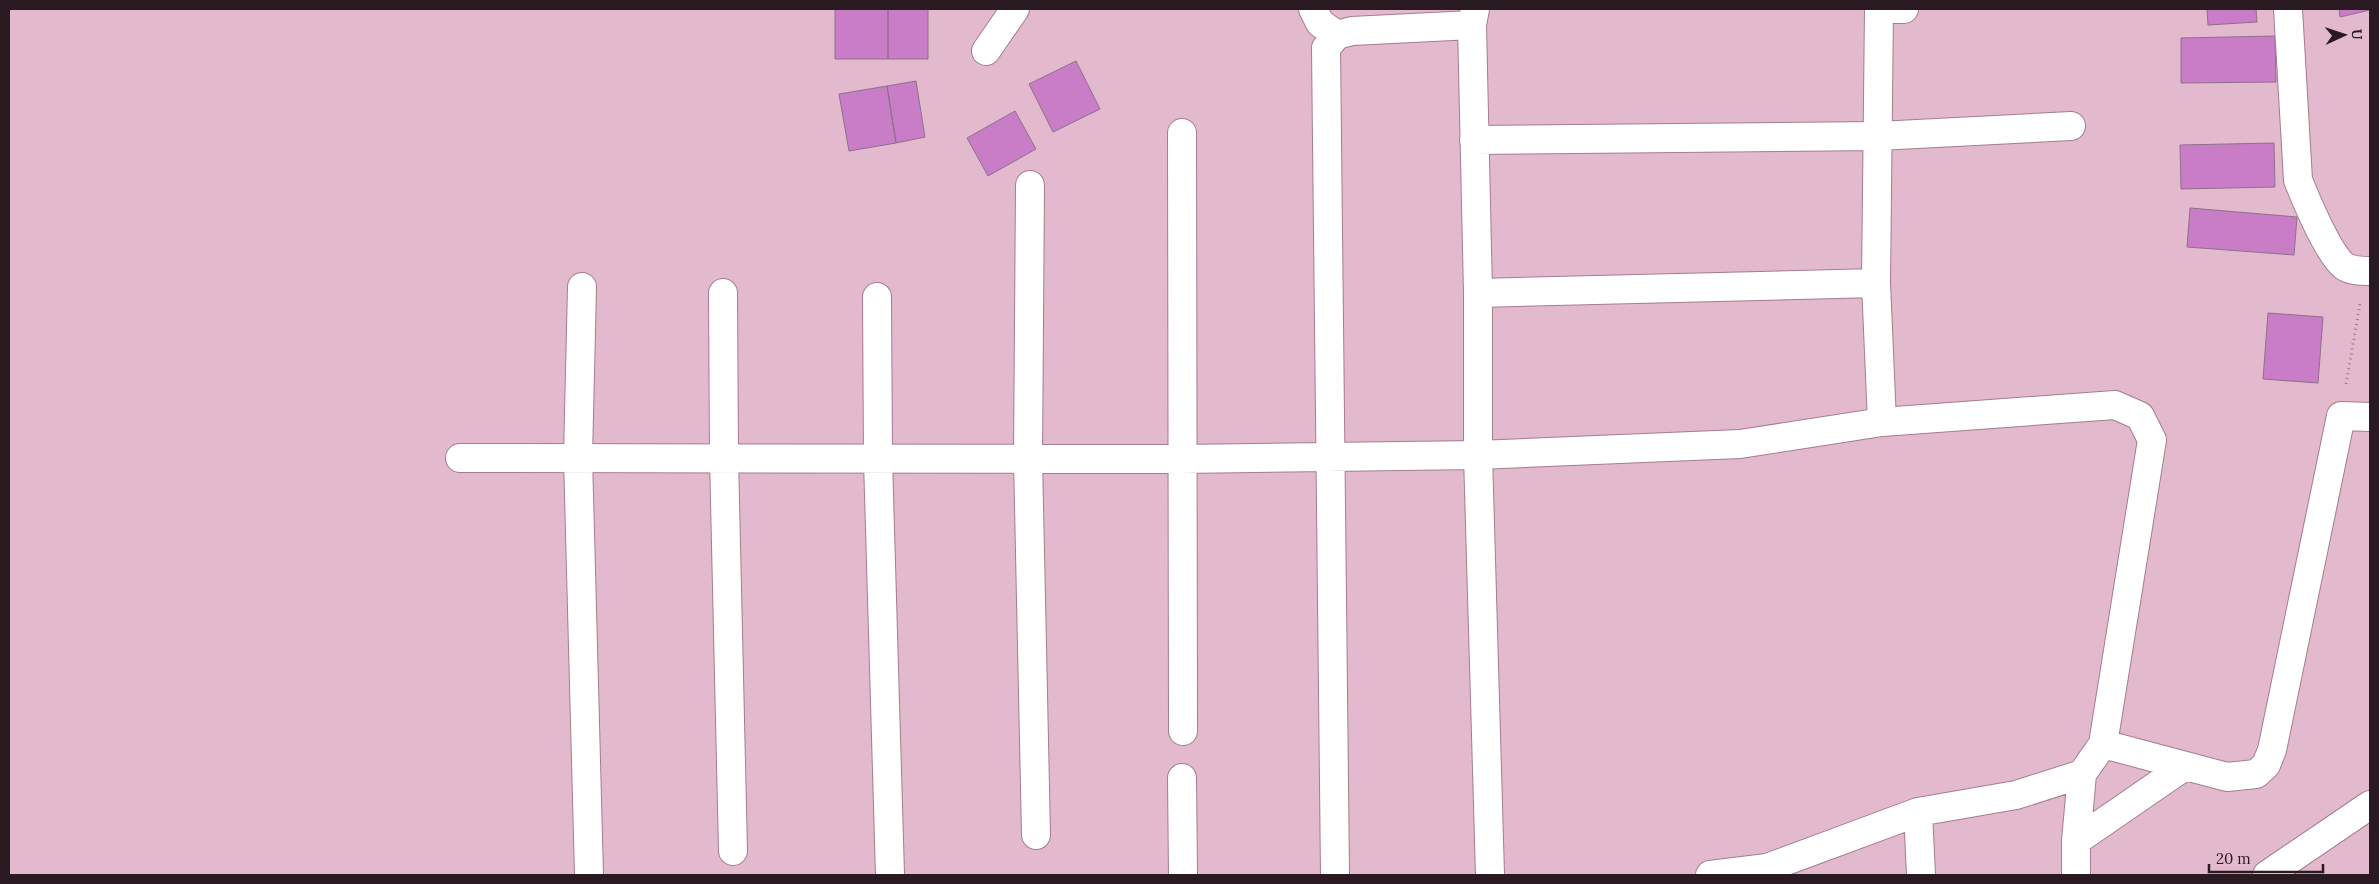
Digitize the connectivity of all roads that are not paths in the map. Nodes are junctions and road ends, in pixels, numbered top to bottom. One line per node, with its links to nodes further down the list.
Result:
1 (1015, 9): 8 (street)
2 (1314, 9): 7 (street)
3 (1879, 9): 4 (street); 11 (street)
4 (1904, 9)
5 (2288, 9): 14 (street)
6 (1473, 17): 7 (street); 12 (street)
7 (1336, 35): 23 (street)
8 (986, 50)
9 (2070, 126): 11 (street)
10 (1182, 133): 28 (street)
11 (1878, 136): 12 (street); 15 (street)
12 (1474, 140): 18 (street)
13 (1030, 185): 27 (street)
14 (2368, 271)
15 (1876, 283): 18 (street); 21 (street)
16 (582, 288): 24 (street)
17 (723, 293): 25 (street)
18 (1478, 293): 22 (street)
19 (877, 296): 29 (street)
20 (2370, 417): 32 (street)
21 (1882, 422): 22 (street); 31 (street)
22 (1478, 455): 23 (street); 45 (street)
23 (1331, 456): 28 (street); 44 (street)
24 (578, 457): 25 (street); 26 (street); 41 (street)
25 (724, 457): 29 (street); 39 (street)
26 (460, 458)
27 (1028, 458): 28 (street); 29 (street); 37 (street)
28 (1182, 459): 30 (street)
29 (878, 460): 42 (street)
30 (1183, 731)
31 (2104, 744): 32 (street); 33 (street)
32 (2185, 766): 38 (street)
33 (2082, 774): 36 (street); 38 (street)
34 (1182, 778): 43 (street)
35 (2370, 805): 49 (street)
36 (1918, 812): 40 (street); 47 (street)
37 (1036, 835)
38 (2076, 841): 48 (street)
39 (733, 851)
40 (1767, 872): 46 (street)
41 (589, 875)
42 (890, 875)
43 (1183, 875)
44 (1335, 875)
45 (1490, 875)
46 (1710, 875)
47 (1921, 875)
48 (2076, 875)
49 (2267, 875)

